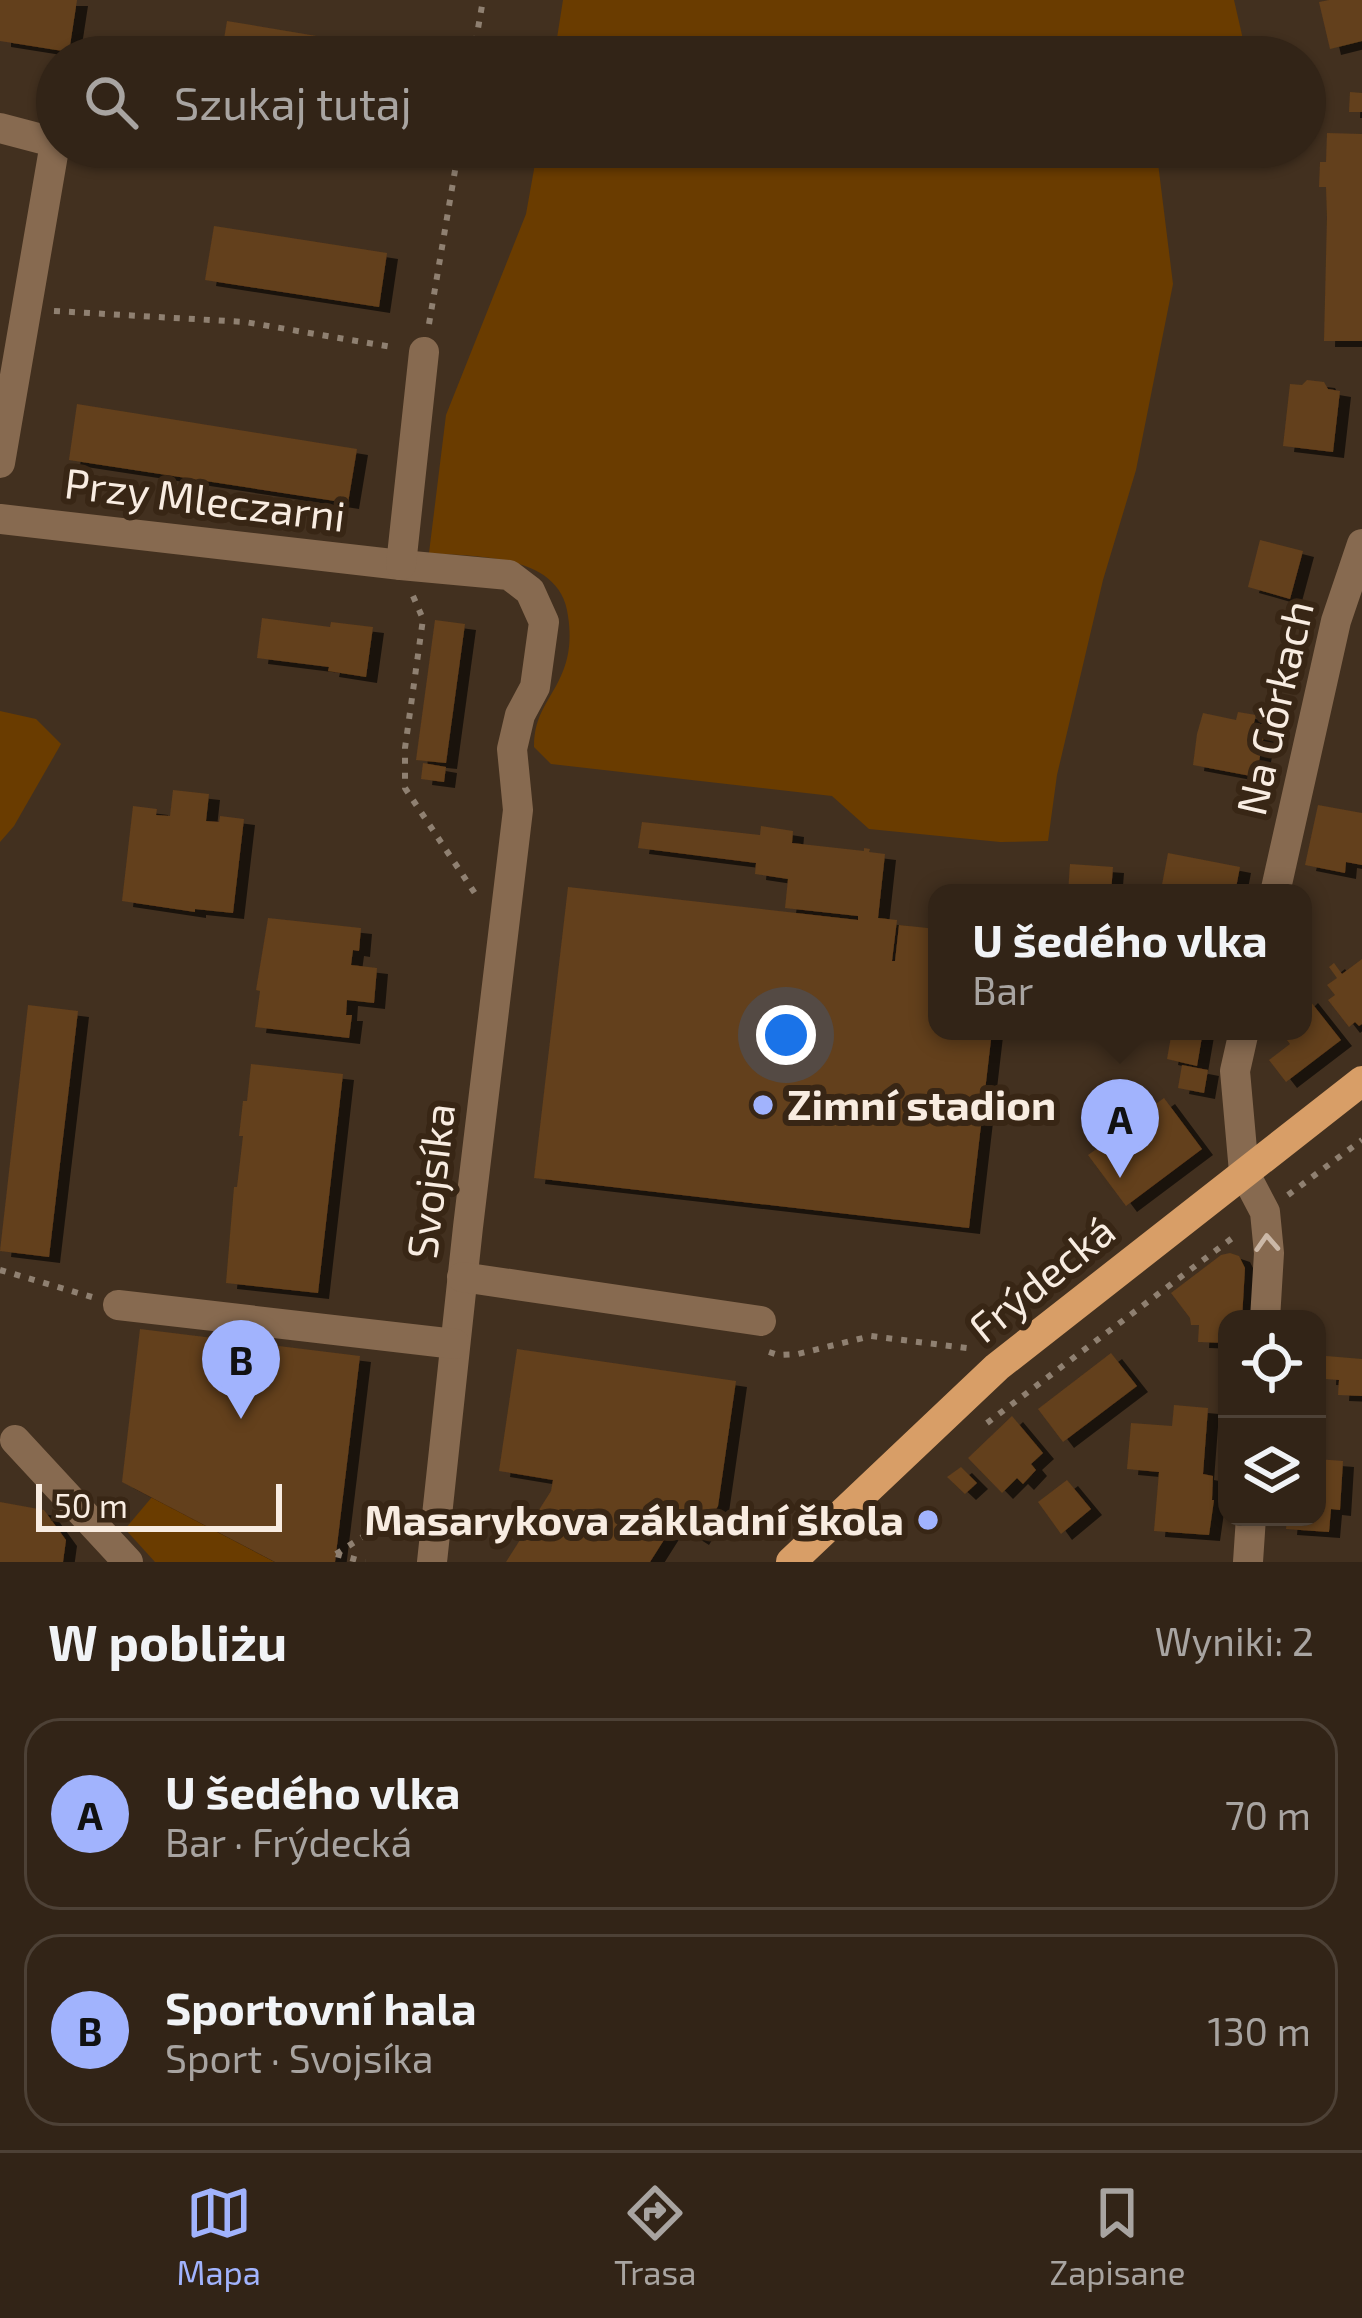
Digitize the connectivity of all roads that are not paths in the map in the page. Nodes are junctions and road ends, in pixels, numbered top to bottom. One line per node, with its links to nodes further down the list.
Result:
1 (0, 128): 2 (street)
2 (36, 138)
3 (52, 168): 5 (street)
4 (424, 352): 8 (street)
5 (0, 463)
6 (0, 519): 8 (street, Przy Mleczarni)
7 (1362, 544): 10 (street, Na Górkach)
8 (400, 566): 9 (street, Przy Mleczarni)
9 (518, 810): 14 (street, Svojsíka)
10 (1277, 884)
11 (1242, 1040): 13 (street)
12 (1362, 1081): 13 (main road, Frýdecká)
13 (1244, 1172): 16 (street, one-way to 13); 23 (main road, Frýdecká)
14 (462, 1277): 17 (street); 18 (street, Svojsíka)
15 (118, 1305): 18 (street)
16 (1266, 1310)
17 (760, 1321)
18 (455, 1344): 22 (street, Svojsíka)
19 (15, 1440): 21 (street)
20 (1250, 1526): 24 (street)
21 (128, 1562)
22 (432, 1562)
23 (791, 1562)
24 (1248, 1562)

